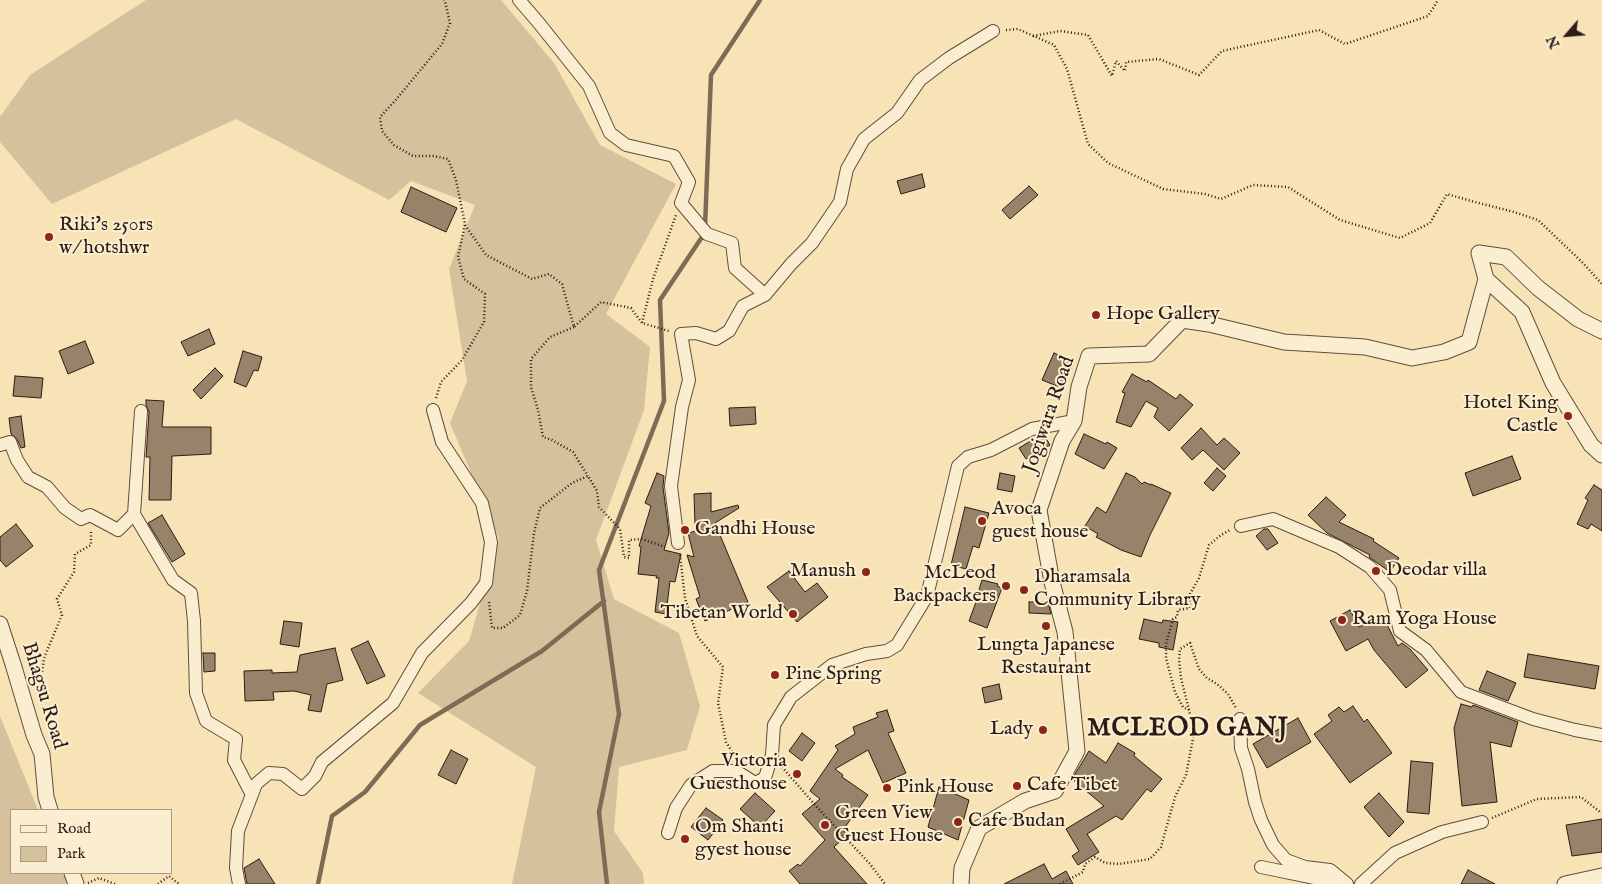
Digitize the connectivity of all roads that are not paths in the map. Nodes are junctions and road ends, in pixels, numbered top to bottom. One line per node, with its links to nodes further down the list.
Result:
1 (519, 0): 4 (street)
2 (993, 30): 4 (street)
3 (1486, 279): 5 (street); 8 (street, Jogiwara Road); 10 (street)
4 (764, 295): 13 (street)
5 (1602, 331)
6 (433, 410): 17 (street)
7 (140, 412): 11 (street)
8 (1074, 421): 20 (street); 24 (street, Jogiwara Road)
9 (0, 446): 11 (street)
10 (1602, 455)
11 (134, 514): 17 (street)
12 (1241, 526): 16 (street)
13 (679, 547)
14 (0, 624): 18 (street, Bhagsu Road)
15 (1240, 719): 26 (street)
16 (1602, 735)
17 (251, 793): 23 (street)
18 (50, 809)
19 (1482, 822): 27 (street)
20 (668, 833)
21 (1261, 868): 25 (street)
22 (1602, 876): 28 (street)
23 (239, 884)
24 (961, 884)
25 (1333, 884)
26 (1347, 884)
27 (1361, 884)
28 (1565, 884)

